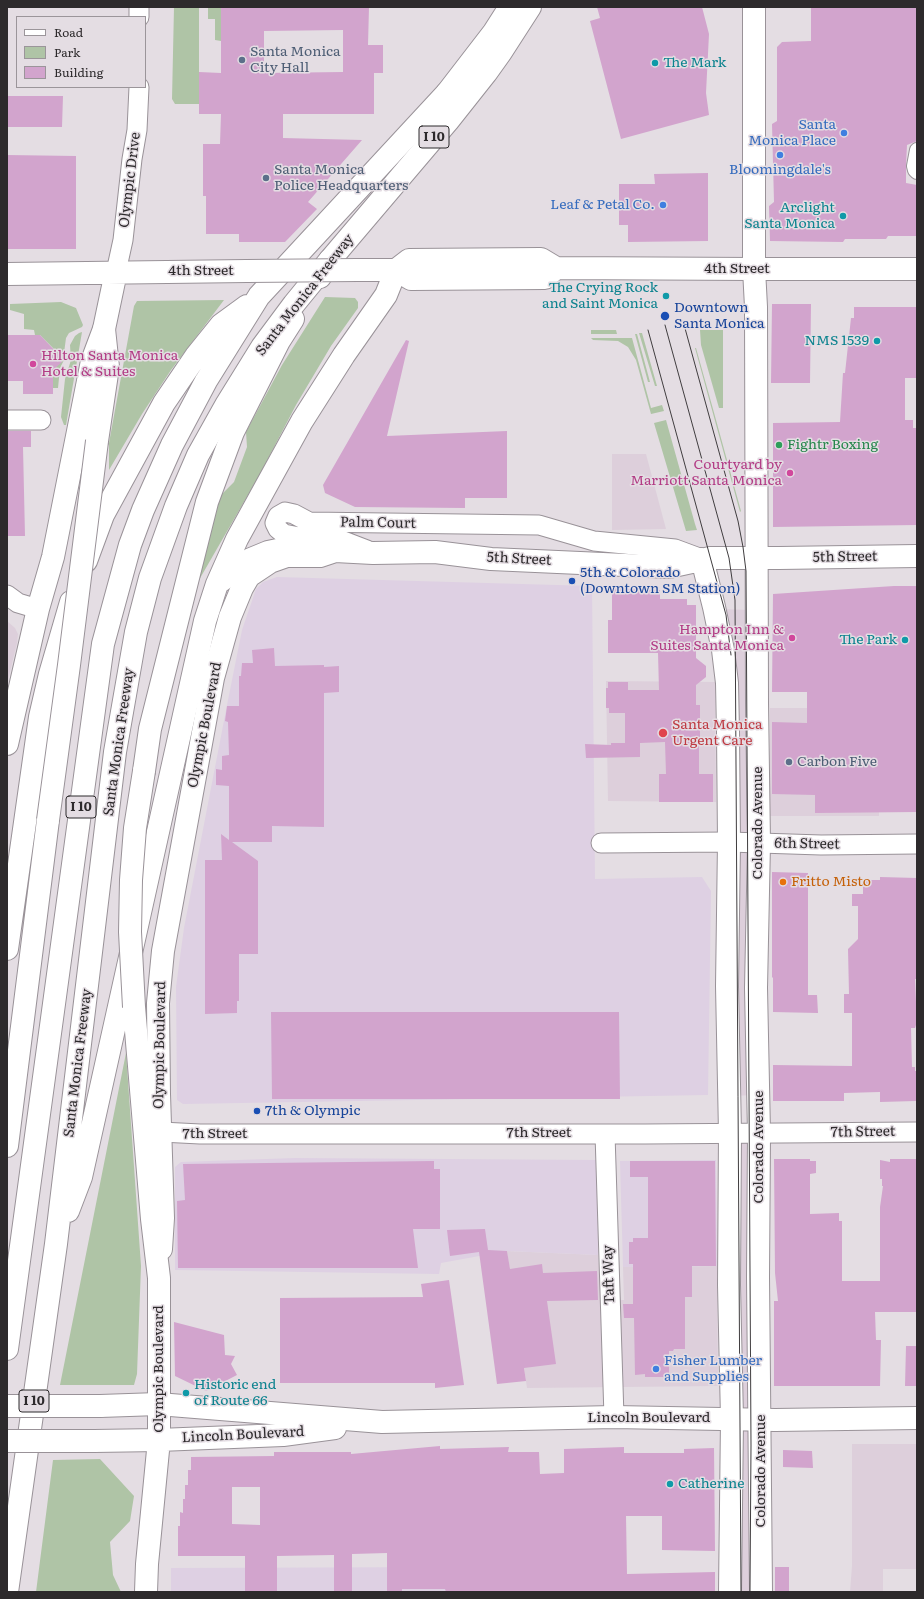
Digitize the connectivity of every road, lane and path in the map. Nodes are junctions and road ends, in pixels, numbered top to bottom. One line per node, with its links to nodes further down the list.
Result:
1 (510, 7): 13 (main road, Santa Monica Freeway / I 10)
2 (530, 7): 7 (main road, Santa Monica Freeway / I 10)
3 (754, 7): 8 (main road, Colorado Avenue)
4 (139, 88): 11 (street, Olympic Drive)
5 (917, 150): 6 (street)
6 (917, 172)
7 (330, 260): 38 (main road, Santa Monica Freeway / I 10); 39 (main road, bridge)
8 (754, 269): 9 (main road, 4th Street); 10 (main road, 4th Street); 21 (main road, Colorado Avenue)
9 (917, 269)
10 (396, 270): 11 (main road, 4th Street, bridge); 23 (main road)
11 (116, 272): 12 (main road, 4th Street); 14 (main road)
12 (7, 274)
13 (259, 296): 31 (main road); 40 (main road, Santa Monica Freeway / I 10)
14 (104, 329): 25 (main road); 37 (main road, bridge)
15 (7, 420): 16 (street)
16 (41, 420)
17 (594, 541): 19 (street, Palm Court); 22 (street, 5th Street)
18 (335, 551): 19 (main road, 5th Street); 23 (main road); 32 (main road, Olympic Boulevard)
19 (374, 553): 22 (main road, 5th Street)
20 (917, 556): 21 (main road, 5th Street)
21 (757, 558): 22 (main road, 5th Street); 29 (main road, Colorado Avenue)
22 (702, 559): 27 (main road, Colorado Avenue)
23 (217, 584): 38 (main road)
24 (7, 594): 25 (street)
25 (38, 609): 26 (main road)
26 (7, 744)
27 (729, 842): 28 (street, 6th Street); 29 (street, 6th Street); 34 (main road, Colorado Avenue)
28 (601, 843)
29 (759, 843): 30 (street, 6th Street); 35 (main road, Colorado Avenue)
30 (917, 844)
31 (7, 949)
32 (161, 1132): 36 (street, 7th Street); 39 (main road, Olympic Boulevard)
33 (917, 1132): 35 (street, 7th Street)
34 (730, 1133): 35 (street, 7th Street); 36 (street, 7th Street); 45 (main road, Colorado Avenue)
35 (759, 1133): 46 (main road, Colorado Avenue)
36 (605, 1134): 43 (street, Taft Way)
37 (7, 1146)
38 (56, 1244): 50 (main road, Santa Monica Freeway / I 10)
39 (159, 1278): 41 (main road, Olympic Boulevard)
40 (7, 1349)
41 (158, 1404): 42 (main road, Lincoln Boulevard, bridge); 47 (main road, Lincoln Boulevard); 48 (main road, Olympic Boulevard)
42 (7, 1406)
43 (614, 1417): 45 (main road, Lincoln Boulevard); 47 (main road, Lincoln Boulevard)
44 (917, 1418): 46 (main road, Lincoln Boulevard)
45 (732, 1419): 46 (main road, Lincoln Boulevard); 52 (main road, Colorado Avenue)
46 (760, 1419): 53 (main road, Colorado Avenue)
47 (382, 1422): 48 (main road, Lincoln Boulevard)
48 (159, 1440): 49 (main road, Lincoln Boulevard, bridge); 51 (main road, Olympic Boulevard)
49 (7, 1441)
50 (8, 1592)
51 (146, 1592)
52 (730, 1592)
53 (761, 1592)

